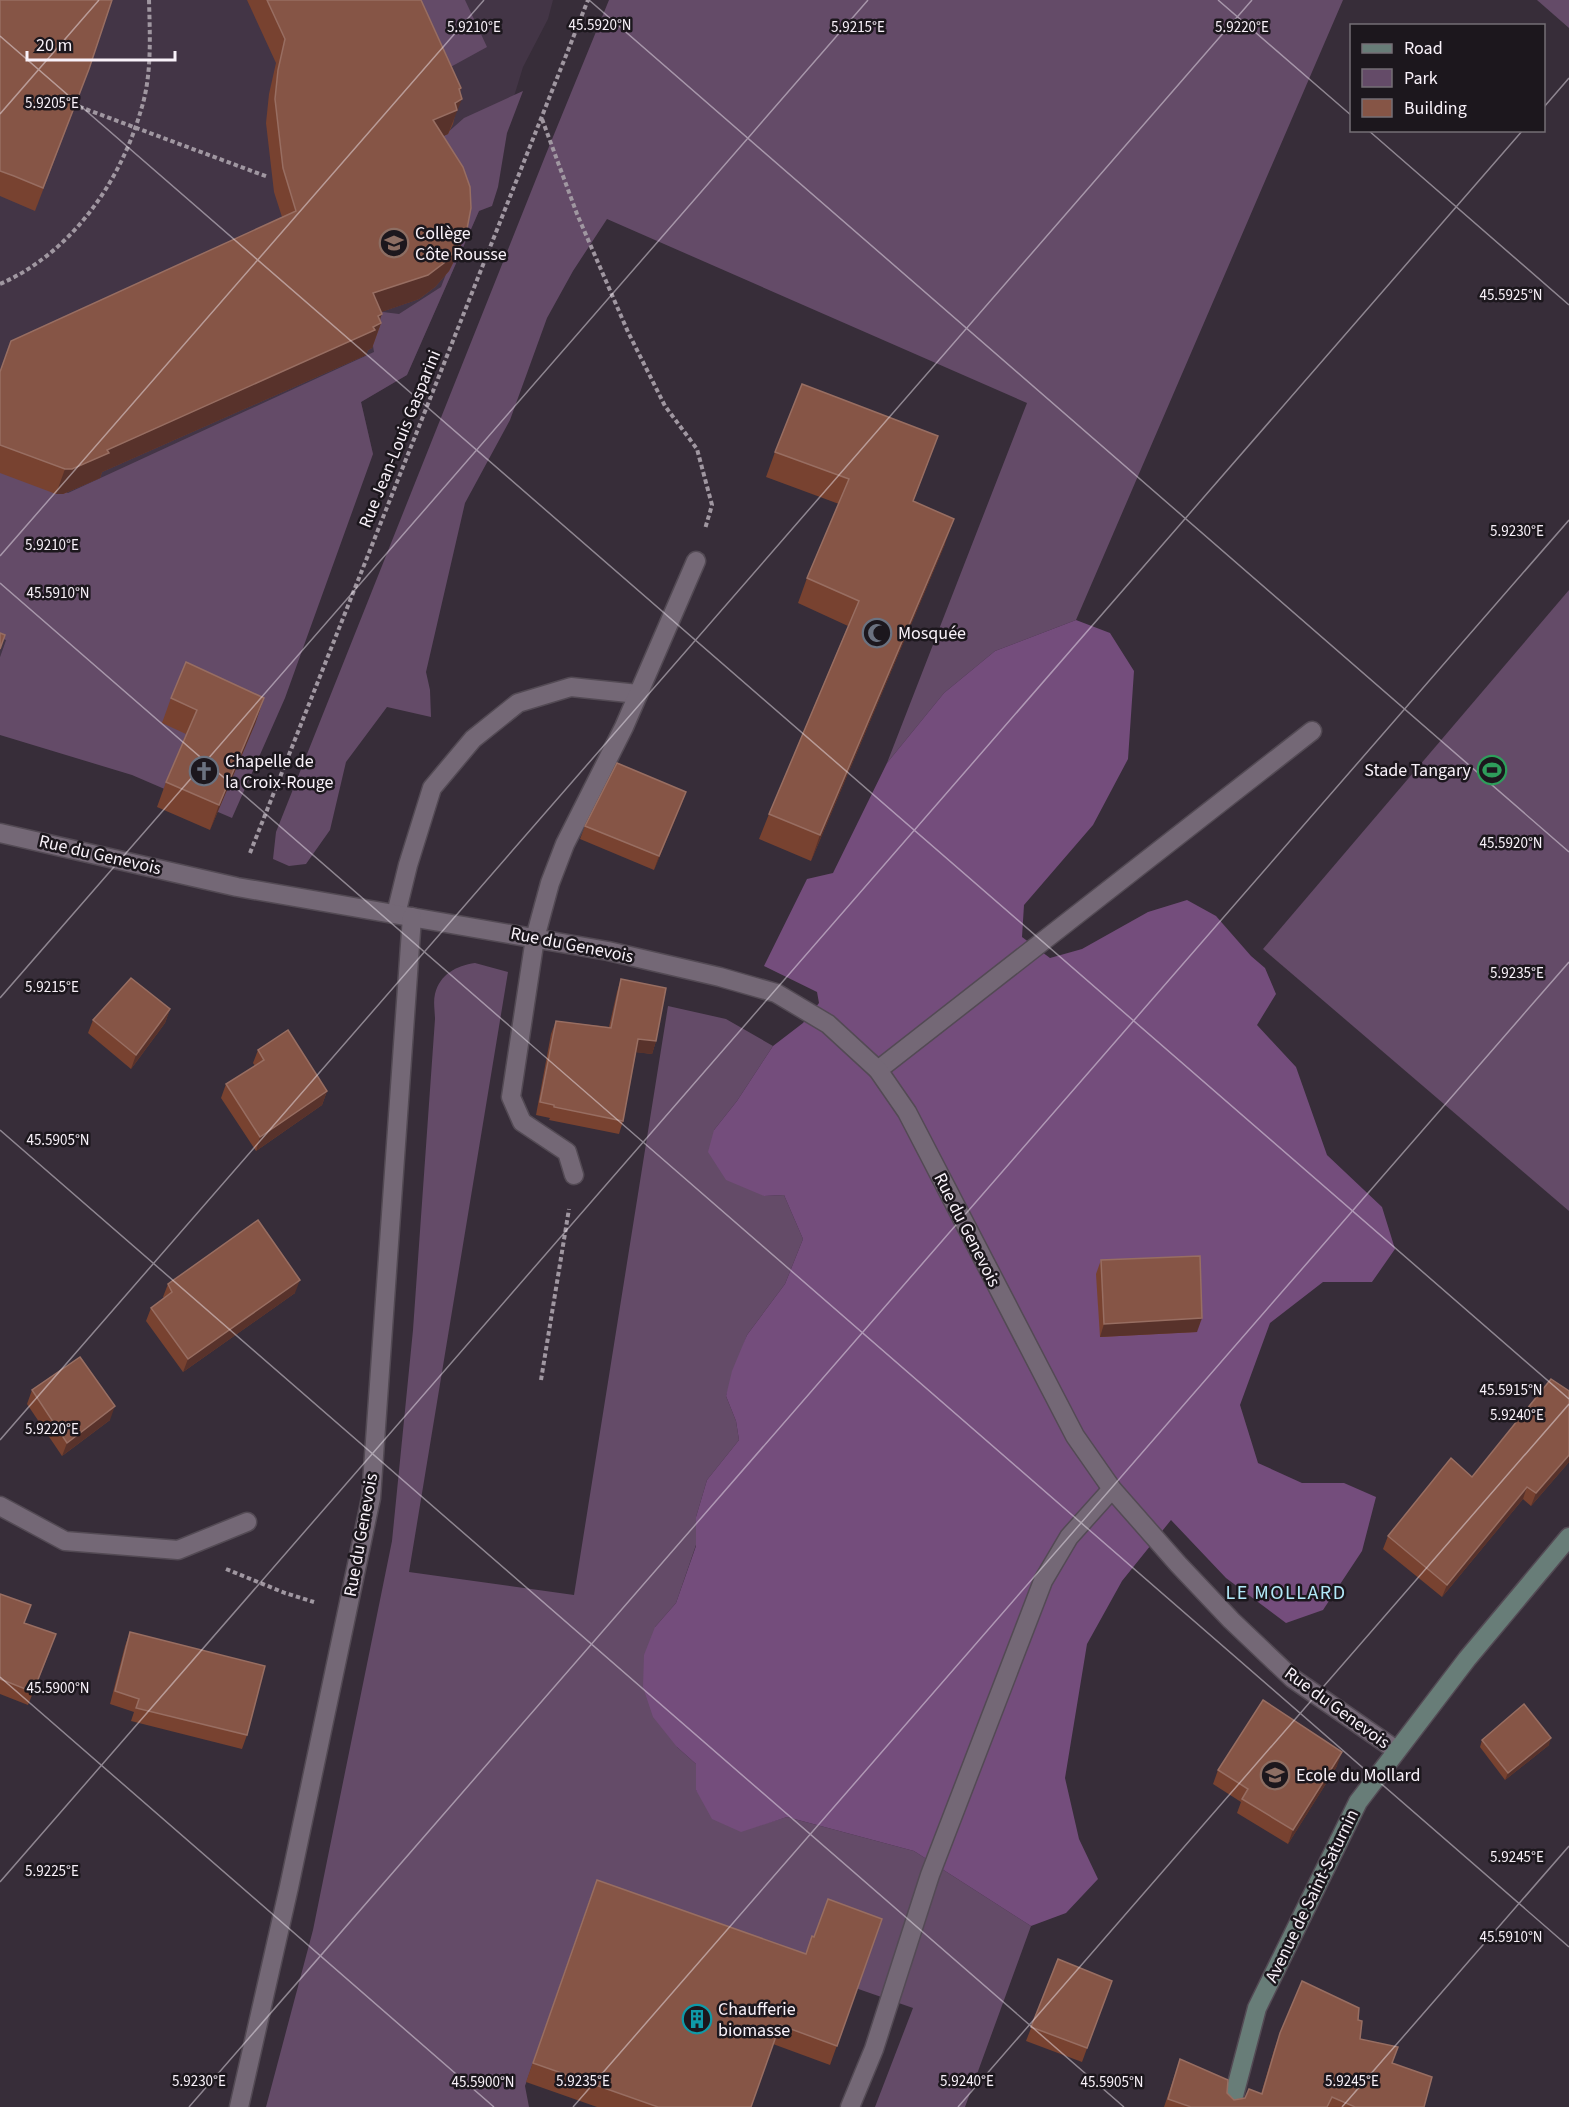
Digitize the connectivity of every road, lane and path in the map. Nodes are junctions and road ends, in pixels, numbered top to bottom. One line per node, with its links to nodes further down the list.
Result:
1 (149, 0): 5 (path)
2 (588, 0): 4 (path, Rue Jean-Louis Gasparini)
3 (69, 103): 5 (path)
4 (542, 118): 8 (path); 12 (path, Rue Jean-Louis Gasparini)
5 (135, 127): 6 (path); 7 (path)
6 (268, 177)
7 (0, 284)
8 (696, 561): 9 (street)
9 (638, 694): 13 (street); 14 (street)
10 (1312, 731): 15 (street)
11 (0, 833): 12 (street, Rue du Genevois)
12 (237, 887): 13 (street, Rue du Genevois)
13 (404, 915): 14 (street, Rue du Genevois); 23 (street, Rue du Genevois)
14 (535, 938): 15 (street, Rue du Genevois); 16 (street)
15 (878, 1070): 18 (street, Rue du Genevois)
16 (574, 1175): 17 (path)
17 (540, 1380)
18 (1112, 1489): 24 (street, Rue du Genevois); 26 (street)
19 (0, 1506): 22 (street)
20 (247, 1522): 22 (street)
21 (1569, 1537): 24 (main road, Avenue de Saint-Saturnin)
22 (178, 1550): 23 (path)
23 (348, 1612): 25 (street, Rue du Genevois)
24 (1396, 1750): 27 (main road, Avenue de Saint-Saturnin)
25 (239, 2107)
26 (850, 2107)
27 (1231, 2107)

